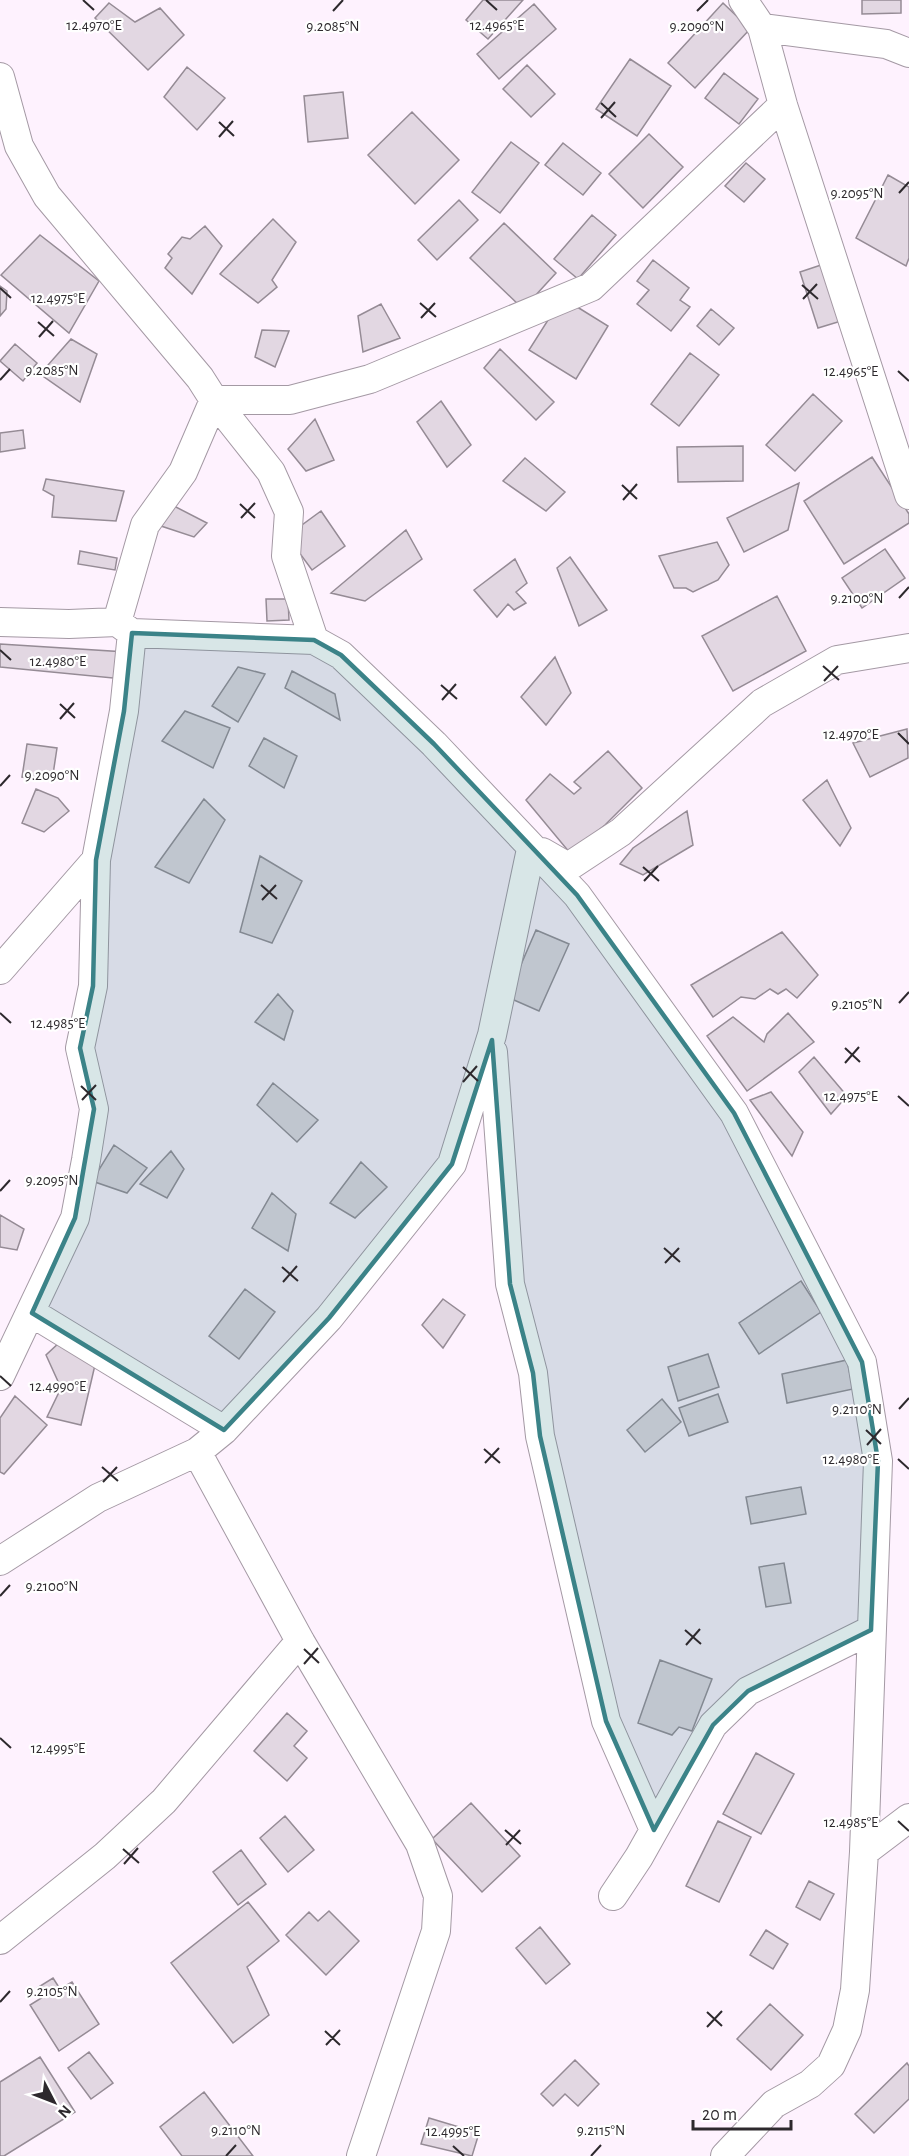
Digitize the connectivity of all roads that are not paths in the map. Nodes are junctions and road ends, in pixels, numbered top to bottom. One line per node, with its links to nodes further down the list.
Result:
1 (743, 0): 2 (street)
2 (762, 28): 3 (street); 5 (street)
3 (909, 53)
4 (0, 76): 6 (street)
5 (783, 105): 7 (street); 8 (street)
6 (9, 153): 7 (street)
7 (214, 400): 10 (street); 11 (street)
8 (909, 495)
9 (0, 621): 10 (street)
10 (125, 627): 11 (street); 14 (street)
11 (314, 640): 13 (street)
12 (909, 648): 13 (street)
13 (533, 848): 16 (street); 22 (street)
14 (96, 860): 15 (street); 17 (street)
15 (0, 970)
16 (492, 1035): 19 (street); 25 (street)
17 (32, 1313): 18 (street); 19 (street)
18 (0, 1376)
19 (224, 1430): 20 (street)
20 (197, 1452): 21 (street); 23 (street)
21 (0, 1561)
22 (871, 1630): 25 (street); 26 (street)
23 (300, 1641): 28 (street); 29 (street)
24 (909, 1818): 26 (street)
25 (654, 1830): 27 (street)
26 (864, 1852): 30 (street)
27 (613, 1896)
28 (0, 1940)
29 (361, 2156)
30 (725, 2156)

